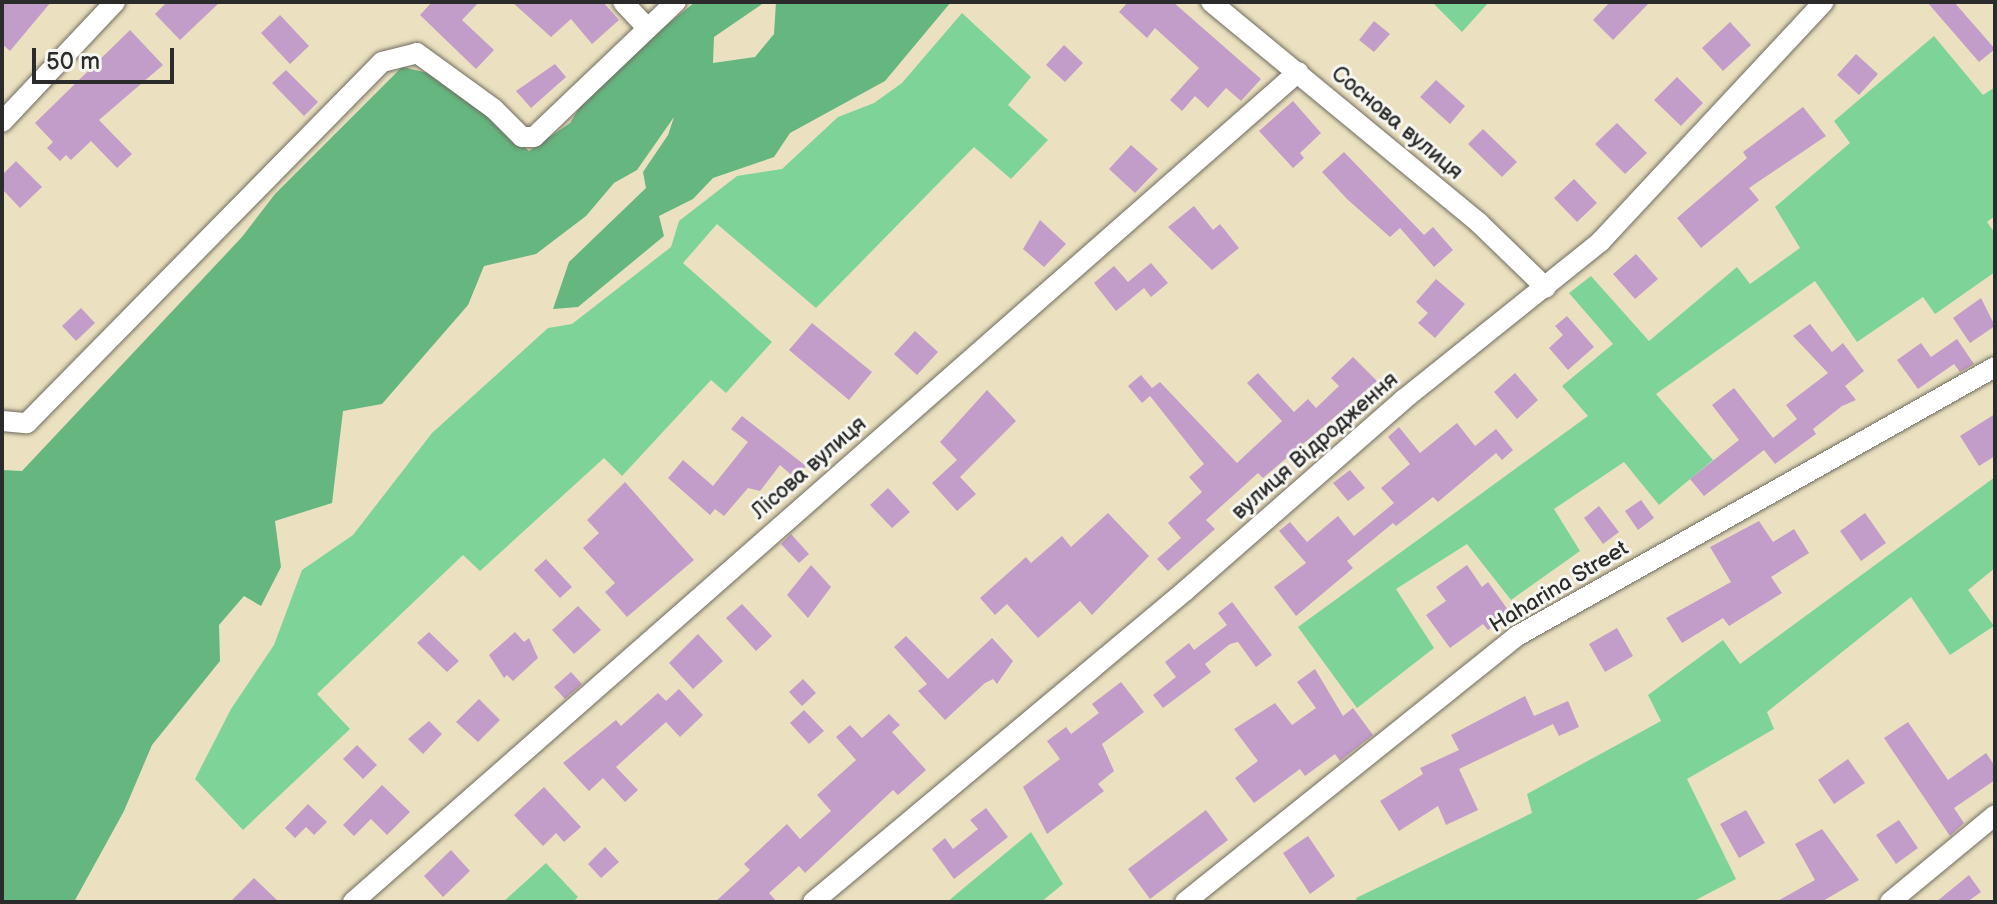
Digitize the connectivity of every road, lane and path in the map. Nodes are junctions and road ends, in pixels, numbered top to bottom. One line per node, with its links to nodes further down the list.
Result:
1 (115, 2): 8 (street)
2 (623, 2): 6 (street)
3 (676, 2): 6 (street)
4 (1211, 2): 7 (street, Соснова вулиця)
5 (1824, 2): 9 (street, вулиця Відродження)
6 (647, 28): 11 (street)
7 (1298, 72): 9 (street, Соснова вулиця); 13 (street, Лісова вулиця)
8 (2, 122)
9 (1546, 288): 14 (street, вулиця Відродження)
10 (1995, 367): 15 (street, Haharina Street)
11 (2, 421)
12 (1995, 815): 16 (street)
13 (353, 902)
14 (813, 902)
15 (1185, 902)
16 (1890, 902)

